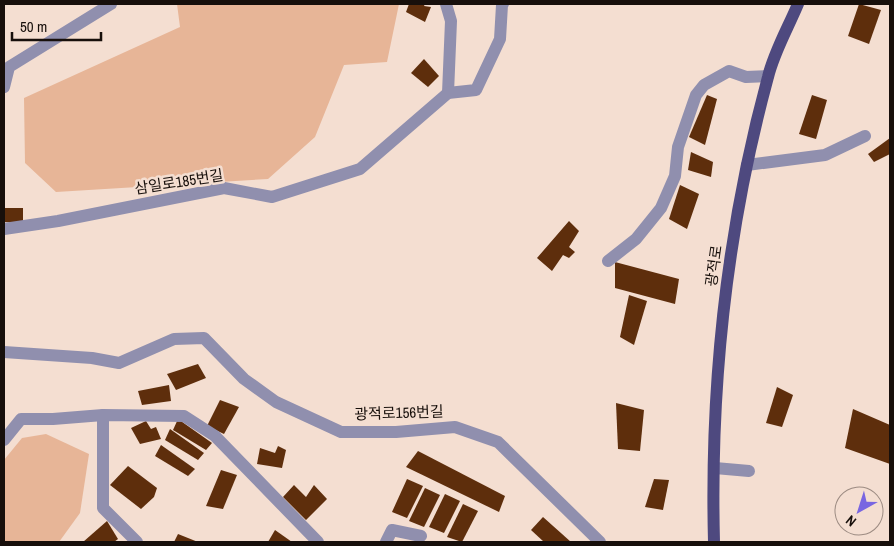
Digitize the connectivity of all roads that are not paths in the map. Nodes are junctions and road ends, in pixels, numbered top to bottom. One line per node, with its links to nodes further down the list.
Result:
1 (111, 4): 7 (street)
2 (446, 4): 10 (street)
3 (504, 4): 10 (street)
4 (793, 4): 6 (main road)
5 (798, 4): 6 (main road, 광적로)
6 (791, 20): 8 (main road, 광적로)
7 (7, 66): 9 (street)
8 (768, 76): 12 (main road, 광적로); 14 (street)
9 (4, 87)
10 (448, 93): 13 (street, 삼일로185번길)
11 (865, 136): 12 (street)
12 (747, 165): 18 (main road, 광적로)
13 (4, 229)
14 (608, 262)
15 (4, 352): 24 (street, 광적로156번길)
16 (103, 415): 17 (street); 21 (street); 22 (street)
17 (4, 440)
18 (715, 468): 19 (street); 25 (main road, 광적로)
19 (749, 470)
20 (421, 536): 23 (street)
21 (138, 542)
22 (318, 542)
23 (386, 542)
24 (600, 542)
25 (714, 542)

